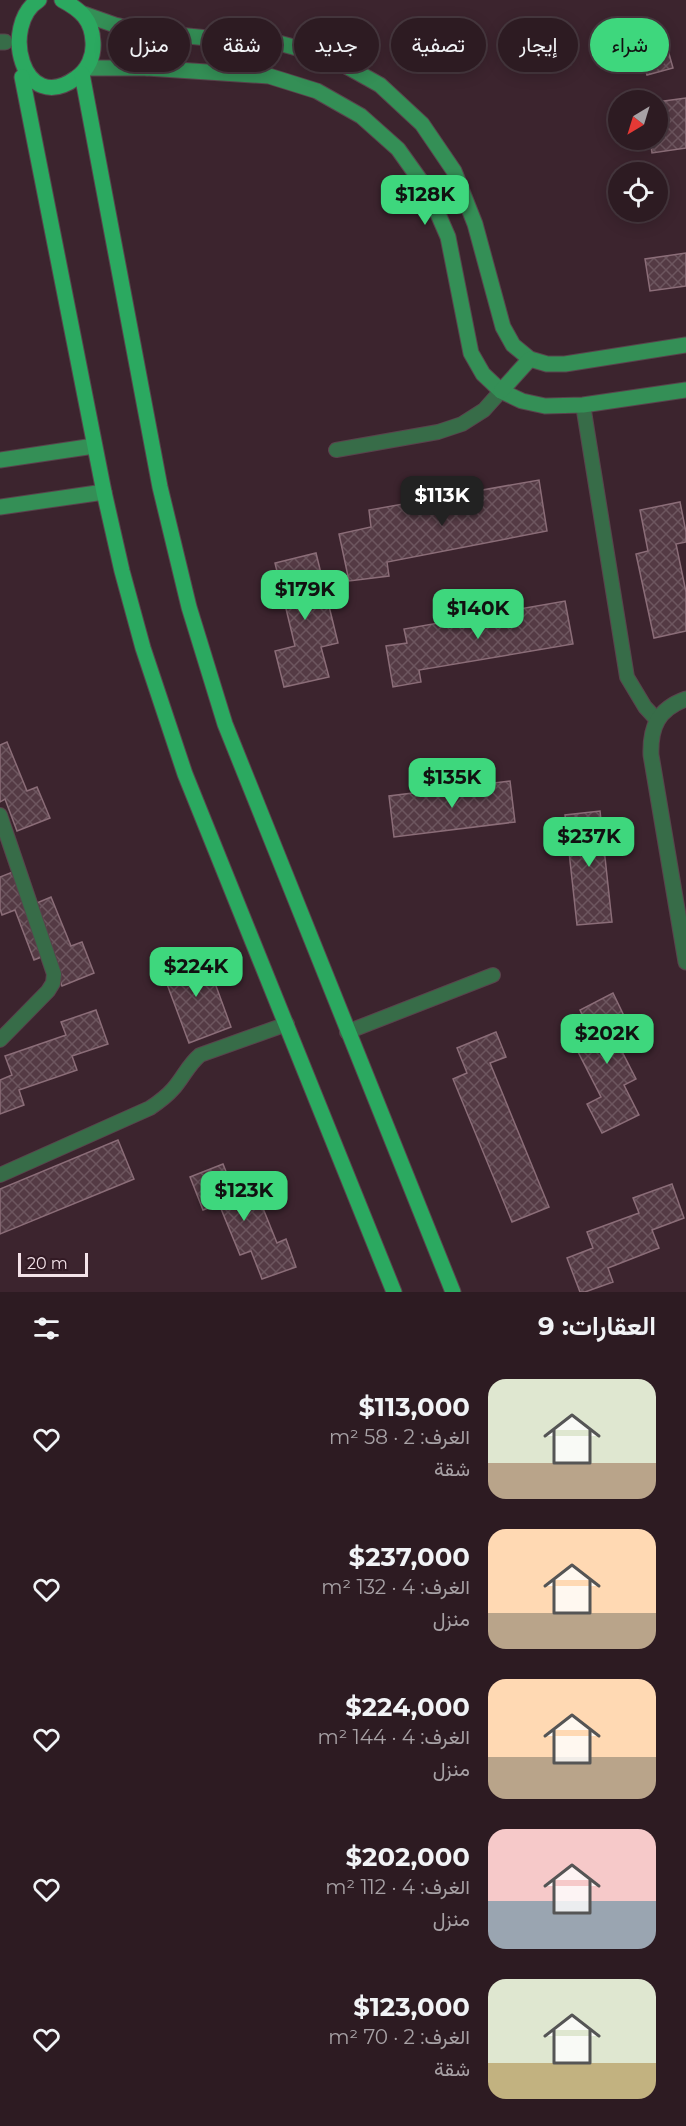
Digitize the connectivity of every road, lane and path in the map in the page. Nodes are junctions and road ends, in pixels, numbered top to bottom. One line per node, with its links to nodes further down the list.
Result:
1 (39, 0): 6 (main road)
2 (62, 0): 3 (main road)
3 (80, 8): 4 (main road); 8 (main road)
4 (108, 22)
5 (190, 36): 12 (main road)
6 (2, 42): 10 (main road)
7 (108, 70): 8 (main road)
8 (85, 71): 10 (main road); 27 (main road)
9 (190, 71): 14 (main road)
10 (22, 78): 16 (main road)
11 (686, 345): 12 (main road)
12 (530, 358): 14 (main road)
13 (686, 390): 15 (main road)
14 (501, 391): 15 (main road); 17 (lane)
15 (582, 405): 22 (lane)
16 (94, 446): 18 (main road); 19 (main road)
17 (336, 450)
18 (0, 460)
19 (104, 492): 20 (main road); 26 (main road)
20 (0, 507)
21 (686, 699): 22 (street)
22 (657, 720): 24 (street)
23 (0, 815): 28 (lane)
24 (686, 962)
25 (493, 975): 27 (lane)
26 (287, 1024): 29 (lane); 30 (main road)
27 (347, 1032): 31 (main road)
28 (0, 1040)
29 (0, 1175)
30 (394, 1292)
31 (453, 1292)

